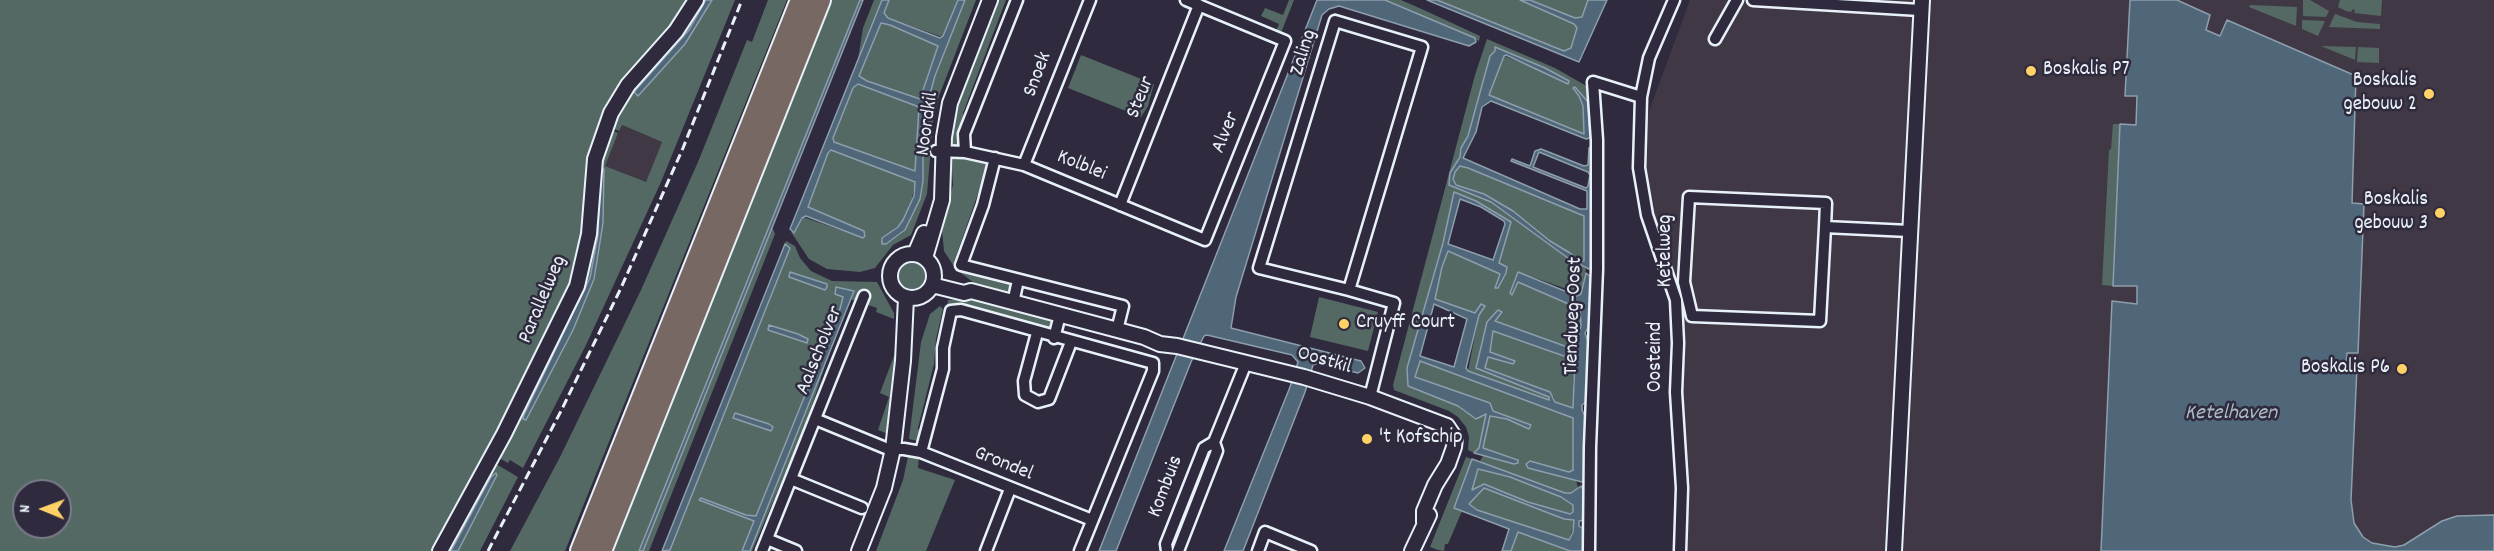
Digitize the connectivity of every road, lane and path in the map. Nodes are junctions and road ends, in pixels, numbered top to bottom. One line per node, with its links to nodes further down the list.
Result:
1 (696, 0): 47 (street, Parallelweg)
2 (801, 0): 48 (highway)
3 (820, 0): 49 (highway)
4 (983, 0): 16 (street, Noordkil)
5 (990, 0): 16 (street, Noordkil)
6 (1017, 0): 17 (street, Noordkil)
7 (1090, 0): 19 (street, Snoek)
8 (1186, 0): 12 (street)
9 (1674, 0): 15 (street, Oosteind)
10 (1737, 0): 14 (street)
11 (1753, 0): 13 (street)
12 (1199, 5): 20 (street, Steur); 23 (street, Alver)
13 (1921, 5): 22 (street)
14 (1714, 39)
15 (1641, 97): 61 (street, Tiendweg-Oost); 62 (street, Oosteind)
16 (940, 151): 17 (street, Kolblei); 24 (street, Noordkil)
17 (965, 152): 18 (street, Kolblei)
18 (995, 158): 19 (street, Kolblei); 25 (street)
19 (1024, 165): 20 (street, Kolblei)
20 (1120, 205): 23 (street, Kolblei)
21 (1825, 227): 21 (street, Ketelweg); 22 (street)
22 (1909, 231): 63 (street)
23 (1205, 240)
24 (920, 256): 26 (street); 29 (street)
25 (1018, 280): 30 (street); 32 (street)
26 (933, 281): 29 (street); 30 (street, Oostkil)
27 (1349, 290): 27 (street, Zaling); 37 (street, Zaling)
28 (864, 297): 38 (street, Aalscholver)
29 (911, 298): 40 (street)
30 (1013, 303): 31 (street, Oostkil)
31 (1060, 315): 32 (street, Oostkil); 34 (street)
32 (1117, 330): 36 (street, Oostkil)
33 (1037, 333): 34 (street); 35 (street); 41 (street)
34 (1054, 338): 35 (street)
35 (1071, 342): 45 (street)
36 (1246, 363): 37 (street, Oostkil); 39 (street, Kombuis)
37 (1370, 397): 60 (street, Oostkil)
38 (814, 420): 40 (street, Aalscholver); 42 (street, Aalscholver)
39 (1214, 442): 56 (street, Kombuis); 57 (street, Kombuis)
40 (896, 448): 41 (street, Grondel); 52 (street); 53 (street)
41 (921, 452): 43 (street, Grondel)
42 (791, 479): 44 (street); 46 (street, Aalscholver)
43 (1010, 489): 45 (street, Grondel); 54 (street)
44 (862, 508)
45 (1092, 520): 55 (street)
46 (767, 539): 50 (street, Aalscholver); 51 (street)
47 (440, 551)
48 (581, 551)
49 (601, 551)
50 (762, 551)
51 (796, 551)
52 (859, 551)
53 (867, 551)
54 (987, 551)
55 (1080, 551)
56 (1167, 551)
57 (1178, 551)
58 (1258, 551): 59 (street)
59 (1311, 551)
60 (1412, 551)
61 (1589, 551)
62 (1680, 551)
63 (1894, 551)

